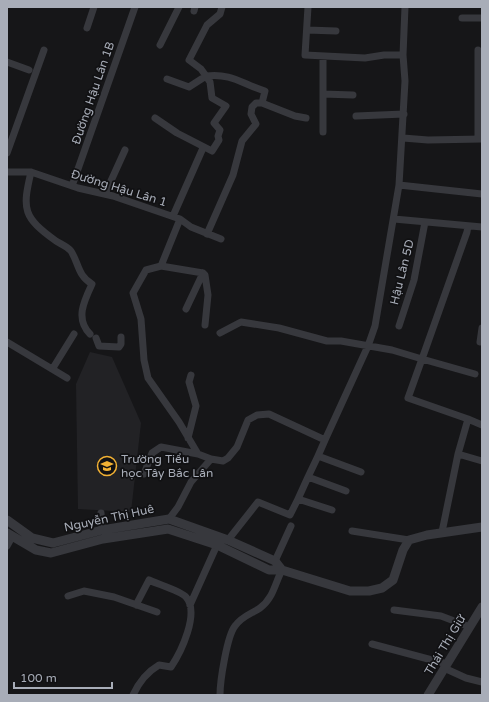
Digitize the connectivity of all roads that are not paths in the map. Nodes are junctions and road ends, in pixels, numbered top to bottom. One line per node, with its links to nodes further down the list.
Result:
1 (94, 7): 9 (street)
2 (134, 7): 37 (street, Đường Hậu Lân 1B)
3 (179, 7): 12 (street)
4 (222, 7): 19 (street)
5 (308, 7): 10 (street)
6 (405, 7): 15 (street)
7 (462, 18): 8 (street)
8 (482, 18)
9 (87, 28)
10 (307, 30): 11 (street); 16 (street)
11 (336, 31)
12 (160, 45)
13 (44, 50): 33 (street)
14 (478, 50): 30 (street)
15 (403, 55): 16 (street); 24 (street)
16 (323, 56): 21 (street)
17 (7, 62): 18 (street)
18 (29, 70)
19 (206, 76): 20 (street); 23 (street); 31 (street)
20 (167, 79)
21 (323, 94): 22 (street); 28 (street)
22 (352, 95)
23 (262, 103): 27 (street); 46 (street)
24 (404, 114): 25 (street); 29 (street)
25 (356, 116)
26 (155, 118): 31 (street)
27 (306, 118)
28 (323, 132)
29 (403, 138): 30 (street); 36 (street)
30 (480, 139)
31 (203, 148): 40 (street)
32 (125, 150): 38 (street)
33 (7, 152)
34 (7, 172): 35 (street, Đường Hậu Lân 1)
35 (31, 172): 37 (street, Đường Hậu Lân 1); 56 (street)
36 (399, 185): 39 (street); 42 (street)
37 (72, 186): 38 (street, Đường Hậu Lân 1)
38 (105, 194): 40 (street, Đường Hậu Lân 1)
39 (482, 194)
40 (172, 216): 41 (street, Đường Hậu Lân 1)
41 (180, 218): 46 (street, Đường Hậu Lân 1); 48 (street)
42 (394, 219): 43 (street); 59 (street)
43 (425, 222): 44 (street); 52 (street, Hậu Lân 5D)
44 (468, 226): 45 (street); 60 (street)
45 (482, 227)
46 (207, 234): 47 (street, Đường Hậu Lân 1)
47 (221, 239)
48 (161, 266): 49 (street); 67 (street)
49 (202, 273): 50 (street); 51 (street)
50 (186, 309)
51 (205, 325)
52 (399, 326)
53 (482, 328): 58 (street)
54 (220, 333): 59 (street)
55 (74, 334): 61 (street)
56 (121, 337)
57 (7, 342): 61 (street)
58 (480, 342)
59 (368, 346): 60 (street); 68 (street)
60 (422, 359): 62 (street); 65 (street)
61 (53, 368): 64 (street)
62 (475, 374)
63 (191, 375): 67 (street)
64 (67, 378)
65 (468, 419): 66 (street); 70 (street)
66 (482, 425)
67 (188, 438): 69 (street)
68 (325, 440): 71 (street); 72 (street)
69 (198, 454): 72 (street); 75 (street)
70 (458, 454): 73 (street); 86 (street)
71 (318, 456): 74 (street); 76 (street)
72 (211, 459): 81 (street)
73 (482, 461)
74 (361, 472)
75 (144, 474)
76 (308, 477): 77 (street); 78 (street)
77 (346, 491)
78 (298, 498): 79 (street); 89 (street)
79 (332, 510)
80 (101, 513): 87 (street)
81 (169, 519): 87 (street, Nguyễn Thị Huê); 89 (street, Nguyễn Thị Huê)
82 (7, 520): 87 (street, Nguyễn Thị Huê)
83 (290, 526): 93 (street)
84 (482, 527): 86 (street)
85 (352, 531): 90 (street)
86 (442, 532): 90 (street)
87 (102, 534): 88 (street, Nguyễn Thị Huê); 91 (street, Nguyễn Thị Huê)
88 (10, 535): 92 (street)
89 (228, 540): 93 (street, Nguyễn Thị Huê)
90 (409, 540): 94 (street, Nguyễn Thị Huê)
91 (217, 545): 94 (street, Nguyễn Thị Huê); 97 (street)
92 (7, 546)
93 (276, 561): 94 (street)
94 (282, 570): 106 (street)
95 (68, 596): 96 (street)
96 (136, 605): 97 (street); 100 (street)
97 (190, 605): 105 (street)
98 (482, 607): 101 (street, Thái Thị Giữ)
99 (394, 610): 101 (street)
100 (157, 612)
101 (470, 627): 103 (street, Thái Thị Giữ)
102 (372, 644): 103 (street)
103 (445, 666): 104 (street); 107 (street, Thái Thị Giữ)
104 (482, 682)
105 (134, 695)
106 (220, 695)
107 (428, 695)

